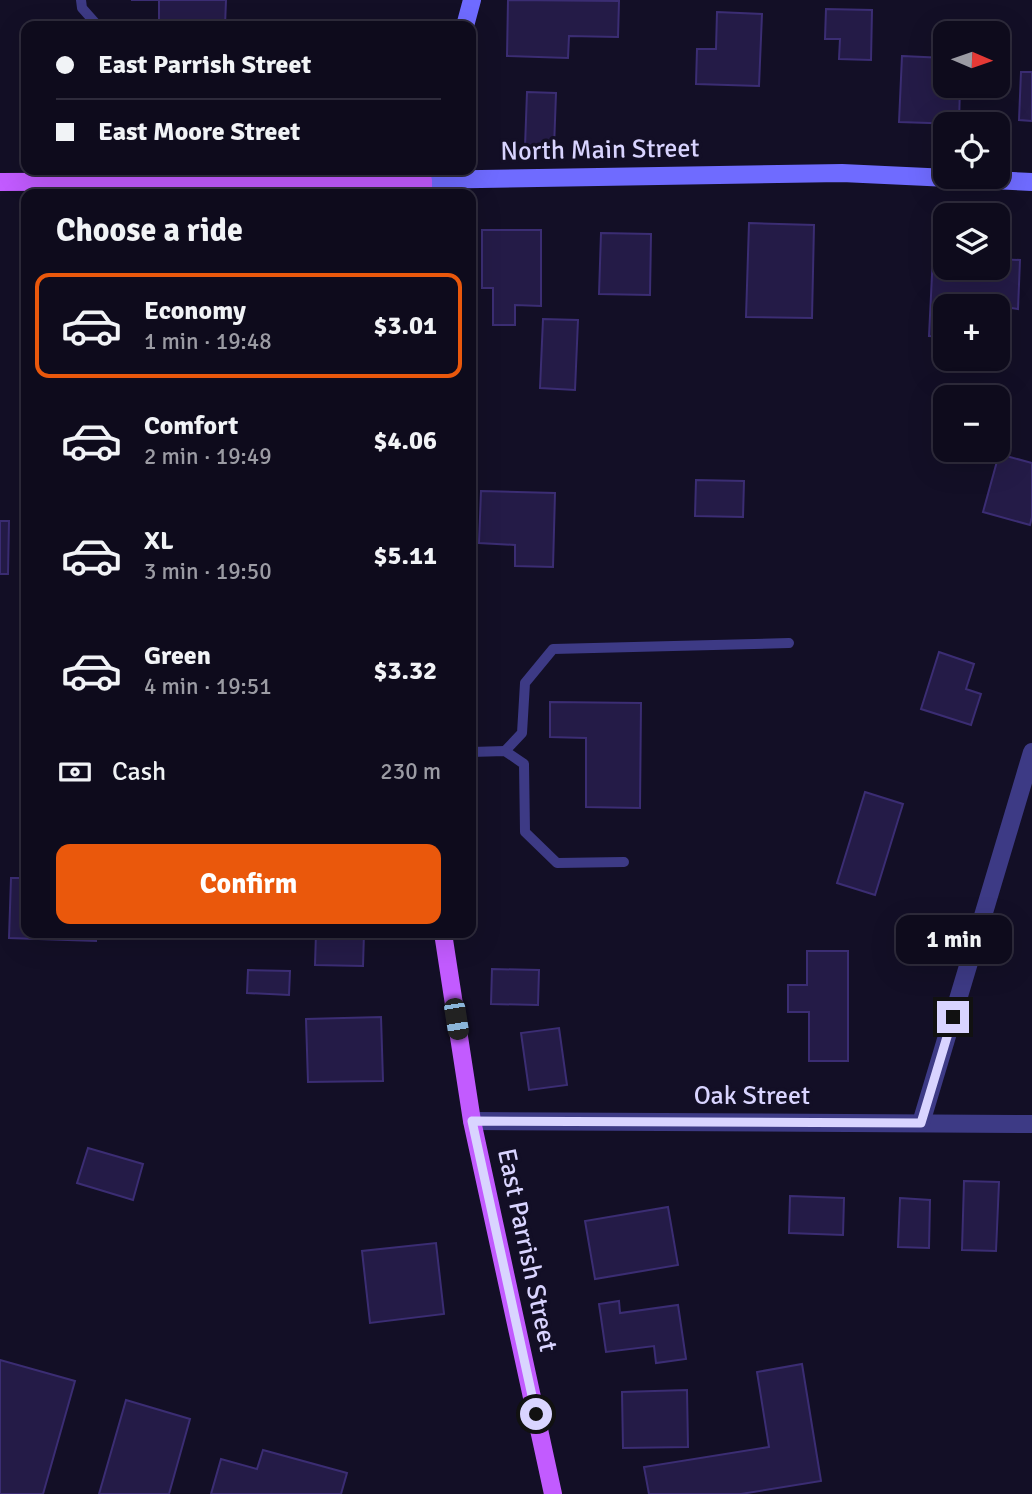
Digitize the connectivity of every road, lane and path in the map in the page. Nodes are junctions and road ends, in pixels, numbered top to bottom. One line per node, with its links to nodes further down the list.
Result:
1 (81, 0): 3 (lane)
2 (472, 0): 4 (street)
3 (94, 21)
4 (466, 21)
5 (112, 175): 6 (main road, North Main Street); 7 (main road, North Main Street)
6 (424, 181): 8 (street, North Main Street)
7 (0, 182)
8 (1032, 182)
9 (789, 643): 10 (lane)
10 (505, 751): 11 (lane); 13 (lane)
11 (476, 752)
12 (1032, 752): 16 (street)
13 (624, 862)
14 (444, 938): 15 (main road, East Parrish Street)
15 (472, 1121): 16 (street, Oak Street); 18 (main road, East Parrish Street)
16 (921, 1123): 17 (street, Oak Street)
17 (1032, 1124)
18 (553, 1494)

